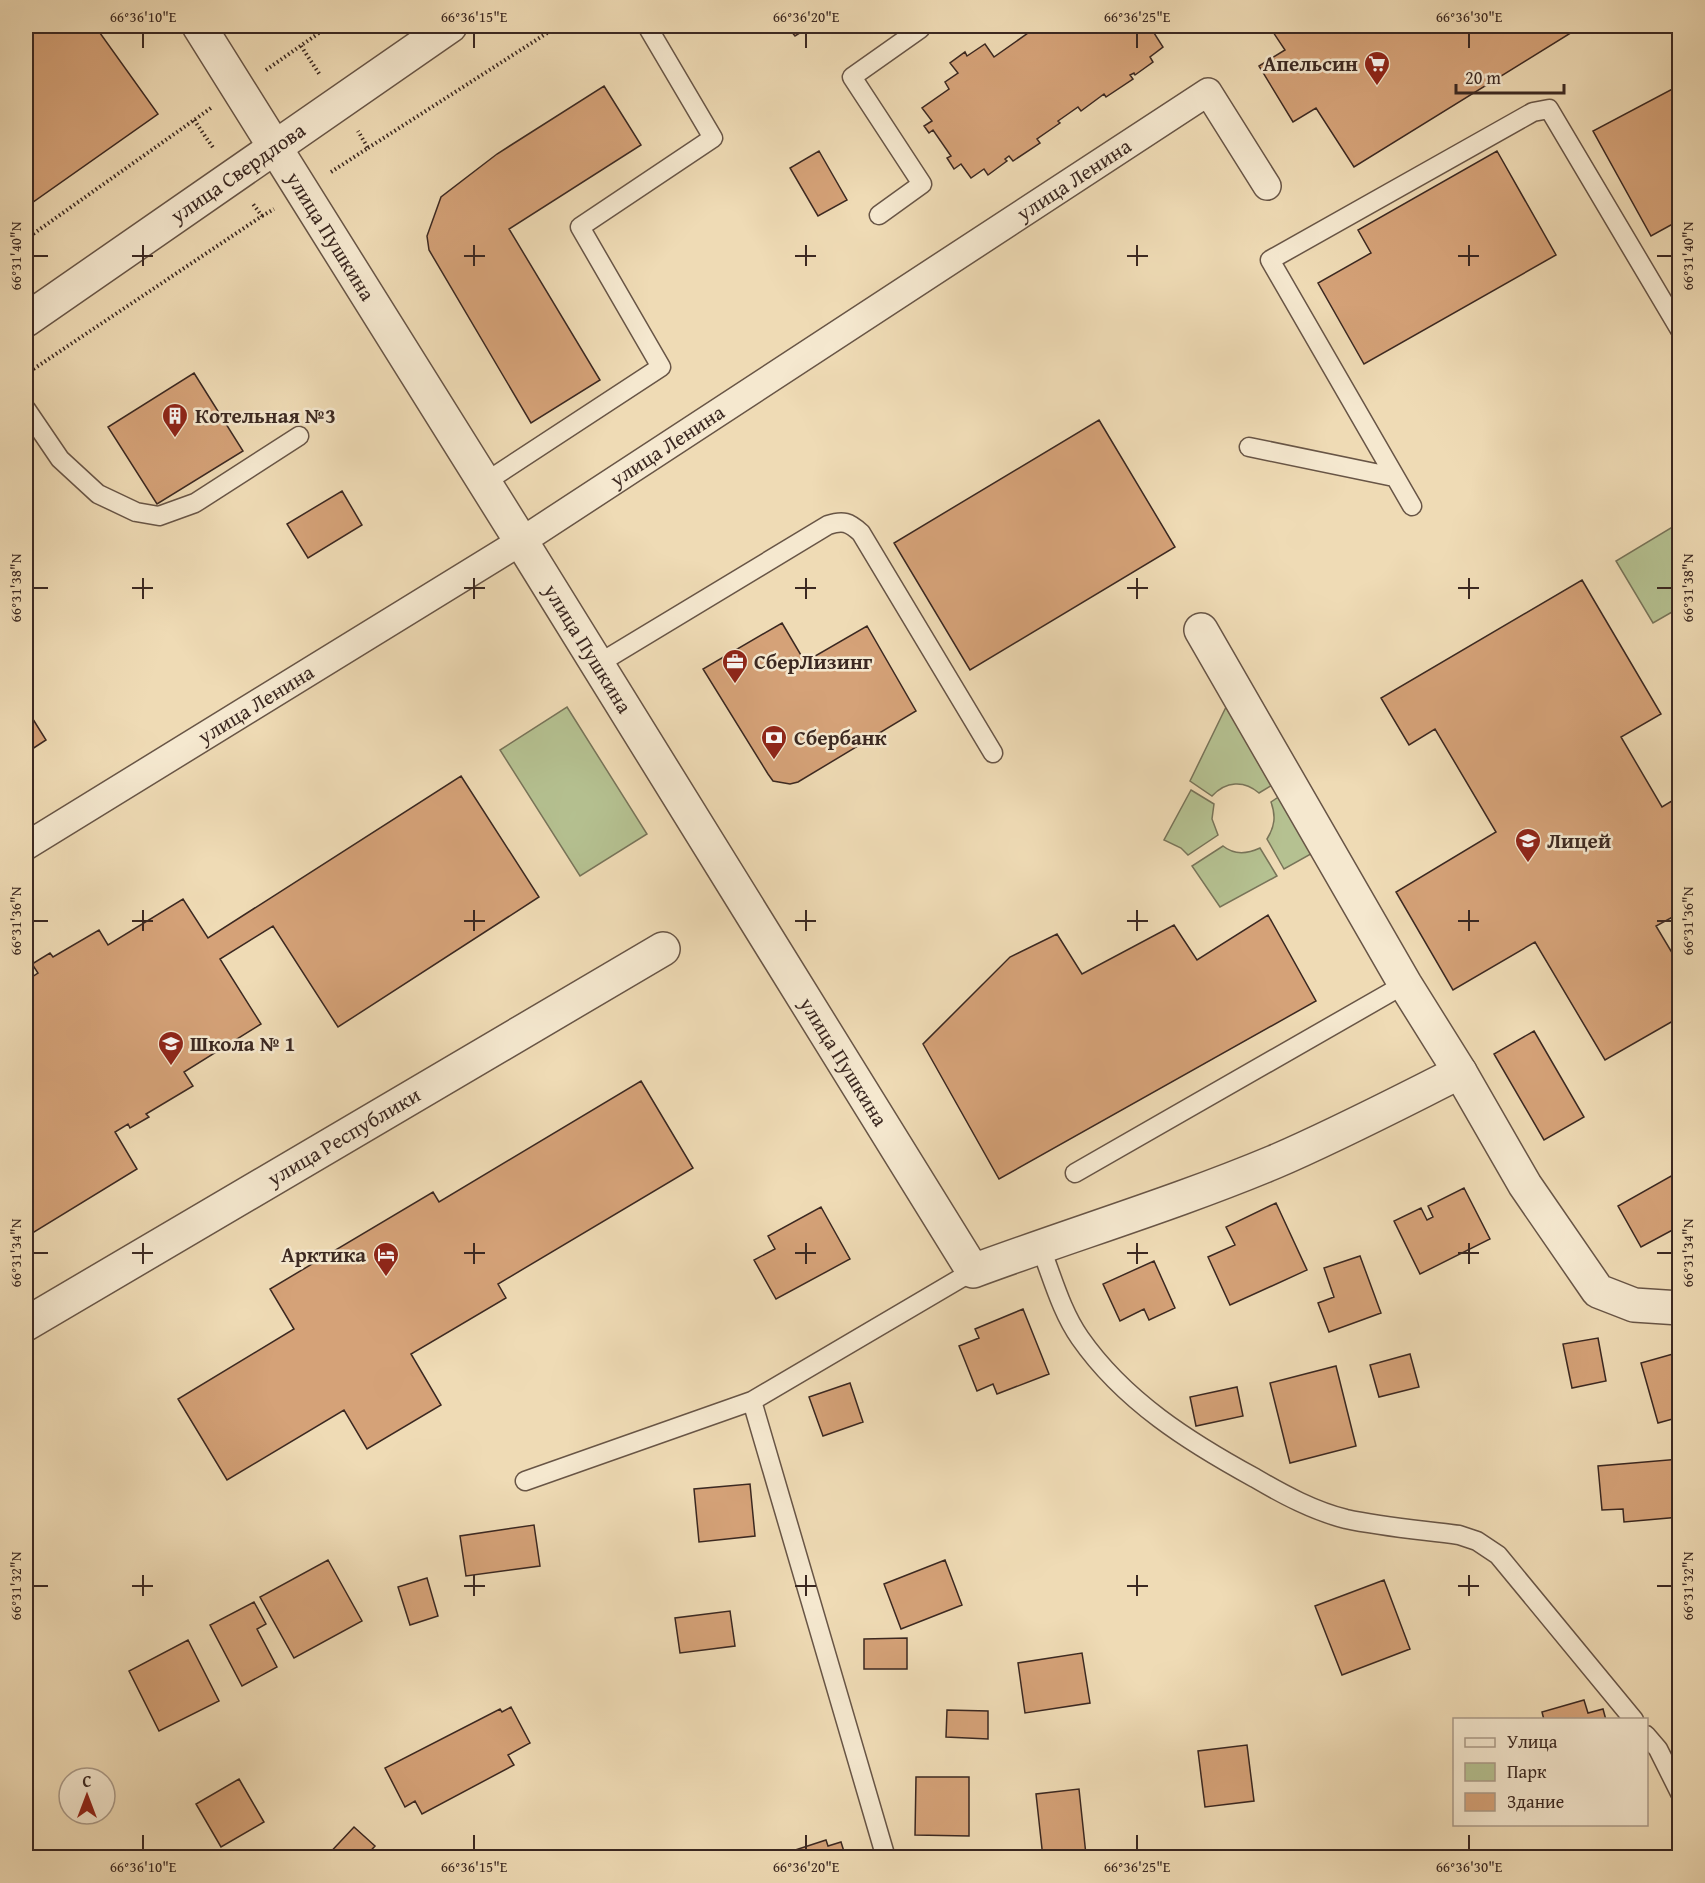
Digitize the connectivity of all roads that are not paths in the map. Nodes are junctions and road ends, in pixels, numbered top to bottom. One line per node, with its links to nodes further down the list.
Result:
1 (199, 26): 5 (street, улица Пушкина)
2 (450, 26): 5 (street, улица Свердлова)
3 (647, 26): 14 (lane)
4 (917, 26): 7 (lane)
5 (275, 146): 8 (street, улица Свердлова); 14 (street, улица Пушкина)
6 (1267, 186): 16 (street, улица Ленина)
7 (879, 215)
8 (26, 320)
9 (1680, 330): 13 (lane)
10 (26, 409): 11 (lane)
11 (298, 436)
12 (1249, 447): 13 (lane)
13 (1394, 477): 15 (lane)
14 (484, 483): 16 (street, улица Пушкина)
15 (1412, 506)
16 (521, 541): 18 (street, улица Пушкина); 20 (street, улица Ленина)
17 (1201, 630): 22 (street)
18 (598, 664): 19 (lane); 26 (street, улица Пушкина)
19 (993, 753)
20 (26, 846)
21 (663, 949): 28 (street, улица Республики)
22 (1405, 984): 23 (street); 24 (lane)
23 (1460, 1072): 25 (street); 27 (street)
24 (1075, 1173)
25 (1040, 1246): 26 (street); 31 (lane)
26 (974, 1271): 29 (lane)
27 (1680, 1308)
28 (26, 1324)
29 (752, 1401): 30 (lane); 34 (lane)
30 (525, 1481)
31 (1633, 1718)
32 (1648, 1736): 33 (lane)
33 (1680, 1793)
34 (886, 1857)

